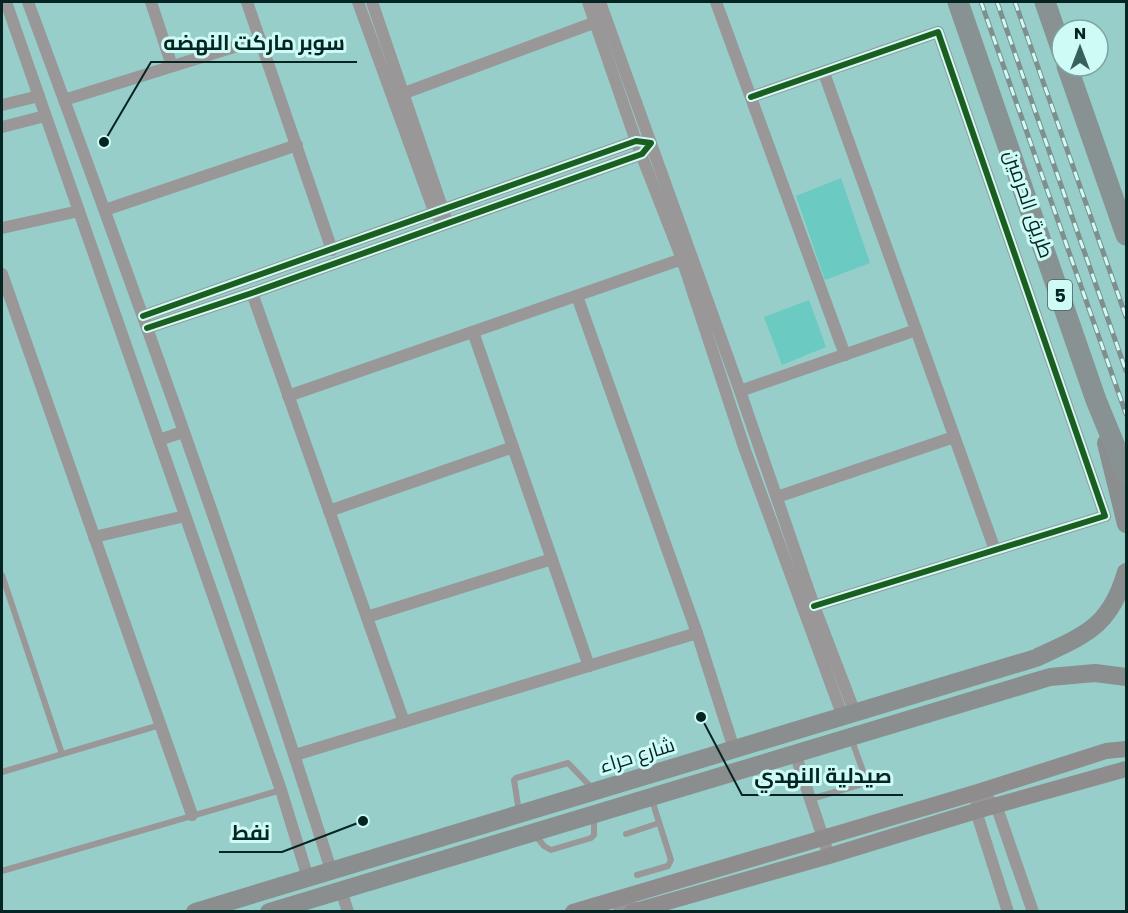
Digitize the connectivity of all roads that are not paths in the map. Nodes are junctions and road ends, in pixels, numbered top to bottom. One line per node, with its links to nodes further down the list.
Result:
1 (28, 2): 22 (street)
2 (151, 2): 16 (street)
3 (247, 2): 15 (street)
4 (358, 2): 19 (street)
5 (372, 2): 19 (street)
6 (588, 2): 14 (street)
7 (600, 2): 29 (street)
8 (716, 2): 21 (street)
9 (950, 2): 24 (highway)
10 (958, 2): 24 (highway, طريق الحرمين / 5)
11 (1045, 2): 13 (highway)
12 (5, 4): 20 (street)
13 (1051, 18)
14 (596, 22): 19 (street); 28 (street)
15 (260, 39): 16 (street); 30 (street)
16 (172, 66): 22 (street)
17 (824, 73): 21 (street); 45 (street); 63 (street)
18 (1071, 78): 38 (highway)
19 (398, 95): 35 (street)
20 (39, 96): 23 (street); 25 (street)
21 (751, 97): 47 (street)
22 (64, 100): 27 (street)
23 (2, 105)
24 (998, 115): 50 (highway, طريق الحرمين / 5)
25 (45, 116): 26 (street); 31 (street)
26 (2, 127)
27 (79, 141): 31 (street); 33 (street)
28 (636, 141): 29 (street); 32 (street); 35 (street)
29 (651, 143): 32 (street); 48 (street)
30 (297, 145): 33 (street); 39 (street)
31 (57, 148): 34 (street)
32 (642, 154): 36 (street); 40 (street)
33 (105, 210): 44 (street)
34 (79, 211): 37 (street); 53 (street)
35 (440, 212): 36 (street); 39 (street)
36 (446, 223): 42 (street)
37 (2, 228)
38 (1126, 235)
39 (332, 250): 44 (street)
40 (682, 260): 43 (street); 56 (street)
41 (2, 273): 62 (street)
42 (252, 293): 44 (street); 49 (street)
43 (577, 296): 46 (street); 69 (street)
44 (145, 322): 51 (street)
45 (916, 330): 47 (street); 52 (street)
46 (473, 332): 49 (street); 55 (street)
47 (845, 355): 48 (street)
48 (740, 391): 54 (street)
49 (288, 396): 59 (street)
50 (1096, 400): 57 (highway, طريق الحرمين / 5); 61 (main road)
51 (183, 432): 53 (street); 82 (street)
52 (954, 437): 58 (street); 63 (street)
53 (159, 440): 60 (street)
54 (758, 444): 56 (street); 58 (street)
55 (513, 447): 59 (street); 64 (street)
56 (745, 450): 74 (street)
57 (1126, 473)
58 (777, 497): 67 (street)
59 (328, 511): 68 (street)
60 (185, 516): 62 (street); 85 (street)
61 (1126, 525)
62 (94, 537): 76 (street)
63 (994, 550): 67 (street)
64 (552, 559): 68 (street); 70 (street)
65 (1126, 572): 72 (main road, شارع حراء)
66 (2, 575): 81 (lane)
67 (814, 606): 74 (street)
68 (367, 617): 75 (street)
69 (697, 633): 70 (street); 79 (street)
70 (589, 666): 75 (street)
71 (1126, 677): 73 (main road)
72 (924, 692): 73 (main road); 74 (main road, شارع حراء)
73 (934, 712): 77 (main road)
74 (849, 715): 79 (main road, شارع حراء)
75 (404, 722): 82 (street)
76 (161, 725): 81 (lane); 93 (street)
77 (851, 737): 80 (main road); 89 (lane)
78 (1126, 748): 87 (street)
79 (734, 749): 86 (main road, شارع حراء)
80 (795, 753): 88 (main road); 89 (street)
81 (62, 754): 84 (lane)
82 (295, 755): 98 (street)
83 (1126, 769): 90 (street)
84 (2, 772)
85 (281, 790): 93 (lane); 101 (street)
86 (594, 791): 92 (main road, شارع حراء); 92 (lane)
87 (978, 792): 90 (street); 91 (street); 96 (street)
88 (650, 797): 94 (lane); 102 (main road)
89 (810, 799): 96 (street)
90 (996, 805): 91 (street); 110 (street)
91 (976, 811): 97 (street); 109 (street)
92 (519, 814): 98 (main road, شارع حراء)
93 (192, 815): 99 (lane)
94 (659, 823): 95 (lane); 100 (lane)
95 (626, 834)
96 (824, 838): 97 (street); 103 (street)
97 (829, 856): 104 (street)
98 (332, 870): 101 (main road, شارع حراء)
99 (2, 871)
100 (638, 875)
101 (308, 878): 105 (main road, شارع حراء)
102 (341, 890): 106 (main road); 107 (street)
103 (620, 904): 104 (street); 108 (street)
104 (636, 911)
105 (195, 912)
106 (269, 912)
107 (348, 912)
108 (573, 912)
109 (1008, 912)
110 (1033, 912)

